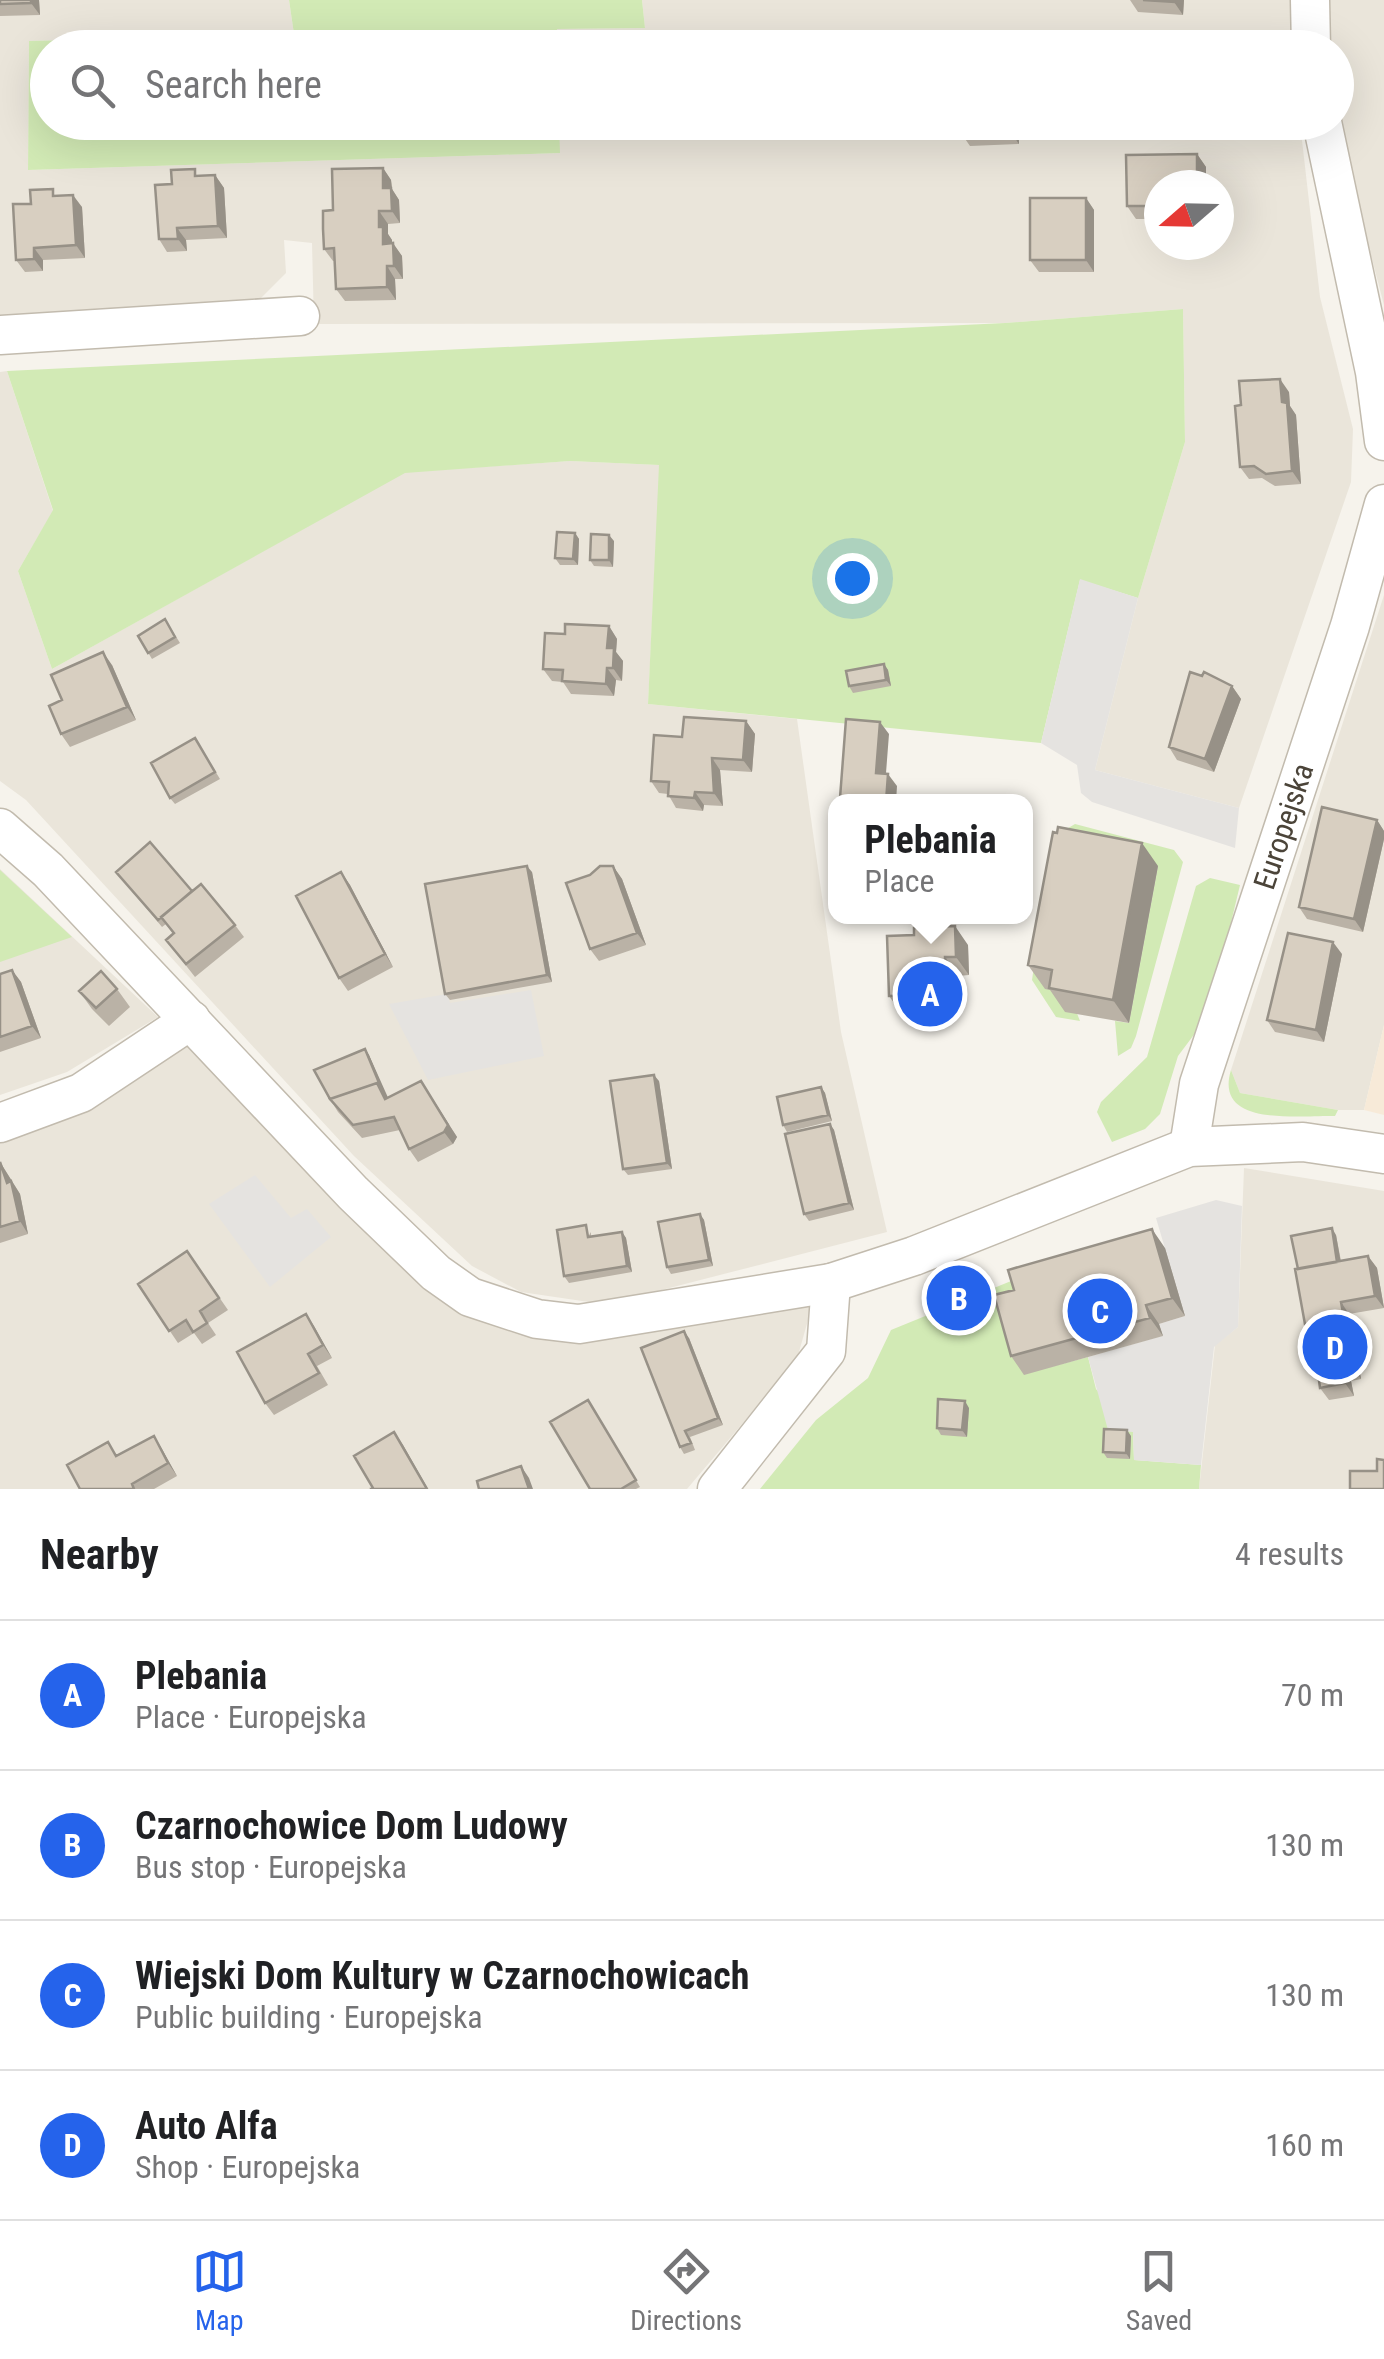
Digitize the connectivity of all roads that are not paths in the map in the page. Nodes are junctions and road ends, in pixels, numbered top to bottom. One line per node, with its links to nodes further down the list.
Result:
1 (1310, 0): 2 (street)
2 (1311, 30)
3 (1326, 140): 6 (street)
4 (300, 316): 5 (street)
5 (0, 335)
6 (1384, 441)
7 (1384, 504): 11 (street, Europejska)
8 (0, 828): 9 (street)
9 (191, 1020): 10 (street); 13 (street)
10 (0, 1123)
11 (1189, 1148): 12 (street); 13 (street)
12 (1384, 1154)
13 (831, 1283): 14 (street)
14 (717, 1489)

